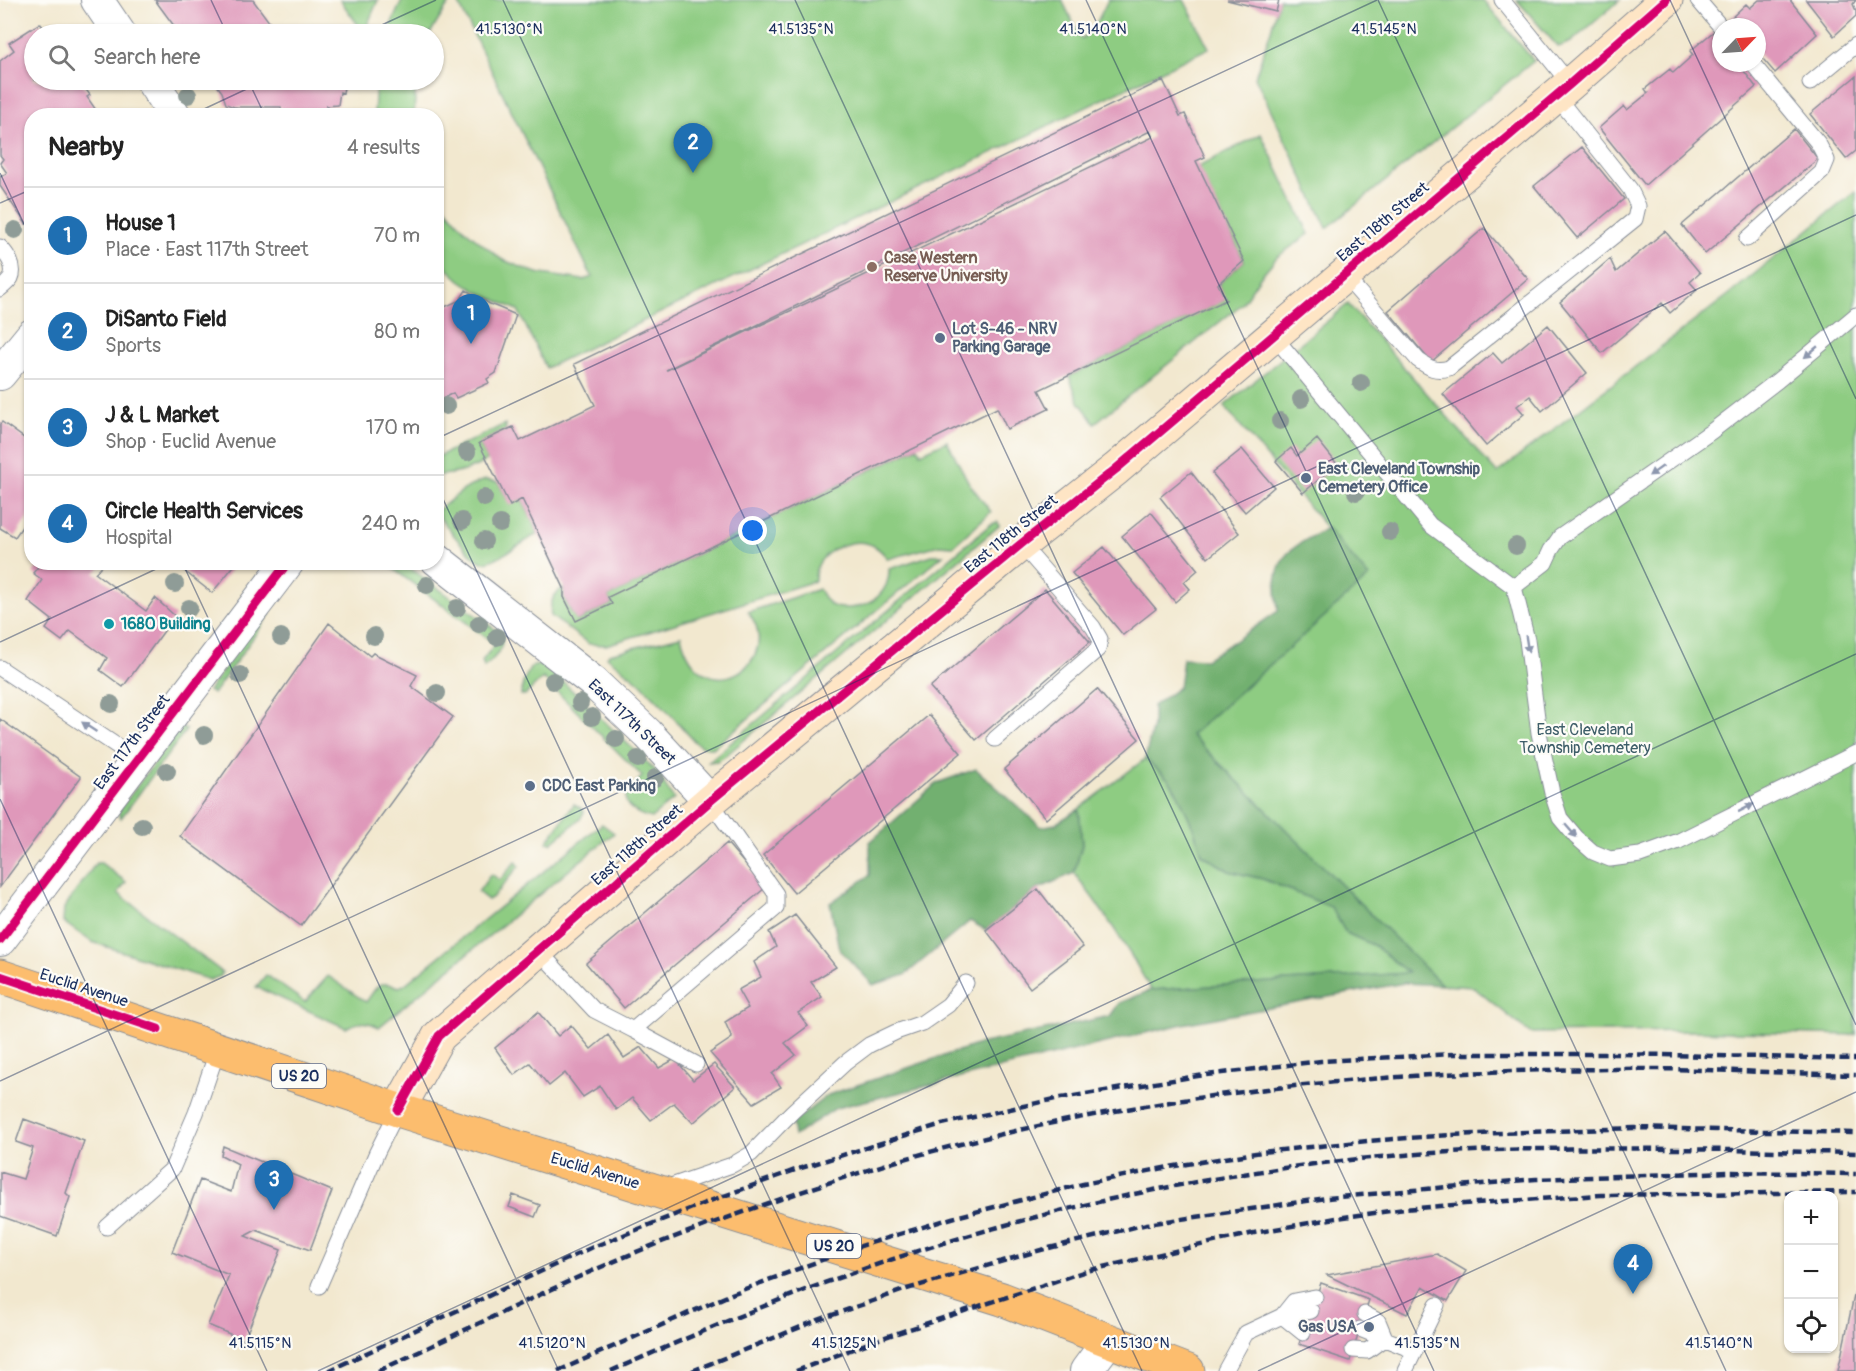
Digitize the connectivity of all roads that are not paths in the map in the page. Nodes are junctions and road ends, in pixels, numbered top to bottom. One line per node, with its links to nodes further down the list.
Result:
1 (97, 0): 6 (street)
2 (1502, 0): 11 (lane)
3 (1666, 0): 11 (street, East 118th Street)
4 (1698, 0): 5 (lane)
5 (1713, 18)
6 (113, 24)
7 (1856, 45): 9 (lane)
8 (1760, 72): 13 (lane)
9 (1810, 82)
10 (158, 90): 12 (street)
11 (1563, 90): 15 (street, East 118th Street); 15 (lane)
12 (170, 108)
13 (1747, 239)
14 (0, 247): 16 (lane)
15 (1344, 275): 18 (street, East 118th Street)
16 (0, 289)
17 (1856, 315): 24 (lane, one-way to 24)
18 (1274, 335): 21 (street, East 118th Street); 24 (lane)
19 (24, 346): 20 (street)
20 (0, 374)
21 (1021, 543): 26 (lane); 29 (street, East 118th Street)
22 (444, 565): 29 (street, East 117th Street)
23 (282, 570): 28 (street, East 117th Street)
24 (1515, 587): 27 (lane, one-way to 27)
25 (0, 668): 28 (lane, one-way to 25)
26 (994, 739)
27 (1856, 753)
28 (138, 760): 30 (street, East 117th Street)
29 (710, 801): 31 (street, East 118th Street); 34 (lane)
30 (0, 940)
31 (538, 950): 34 (lane); 37 (street, East 118th Street)
32 (0, 976): 35 (main road, Euclid Avenue / US 20)
33 (966, 983): 38 (lane)
34 (633, 1030): 36 (lane)
35 (218, 1049): 37 (main road, Euclid Avenue / US 20); 39 (lane)
36 (696, 1064)
37 (398, 1110): 38 (main road, Euclid Avenue / US 20); 40 (lane)
38 (657, 1191): 47 (main road, Euclid Avenue / US 20)
39 (106, 1227)
40 (319, 1286)
41 (1313, 1304): 43 (lane)
42 (1437, 1305): 49 (lane)
43 (1282, 1316): 45 (lane); 52 (lane)
44 (1363, 1322): 46 (lane)
45 (1303, 1333)
46 (1385, 1338): 48 (lane); 49 (lane)
47 (1108, 1341): 50 (street); 51 (main road, Euclid Avenue / US 20)
48 (1353, 1350)
49 (1415, 1351): 53 (lane)
50 (1086, 1371)
51 (1188, 1371)
52 (1225, 1371)
53 (1405, 1371)

